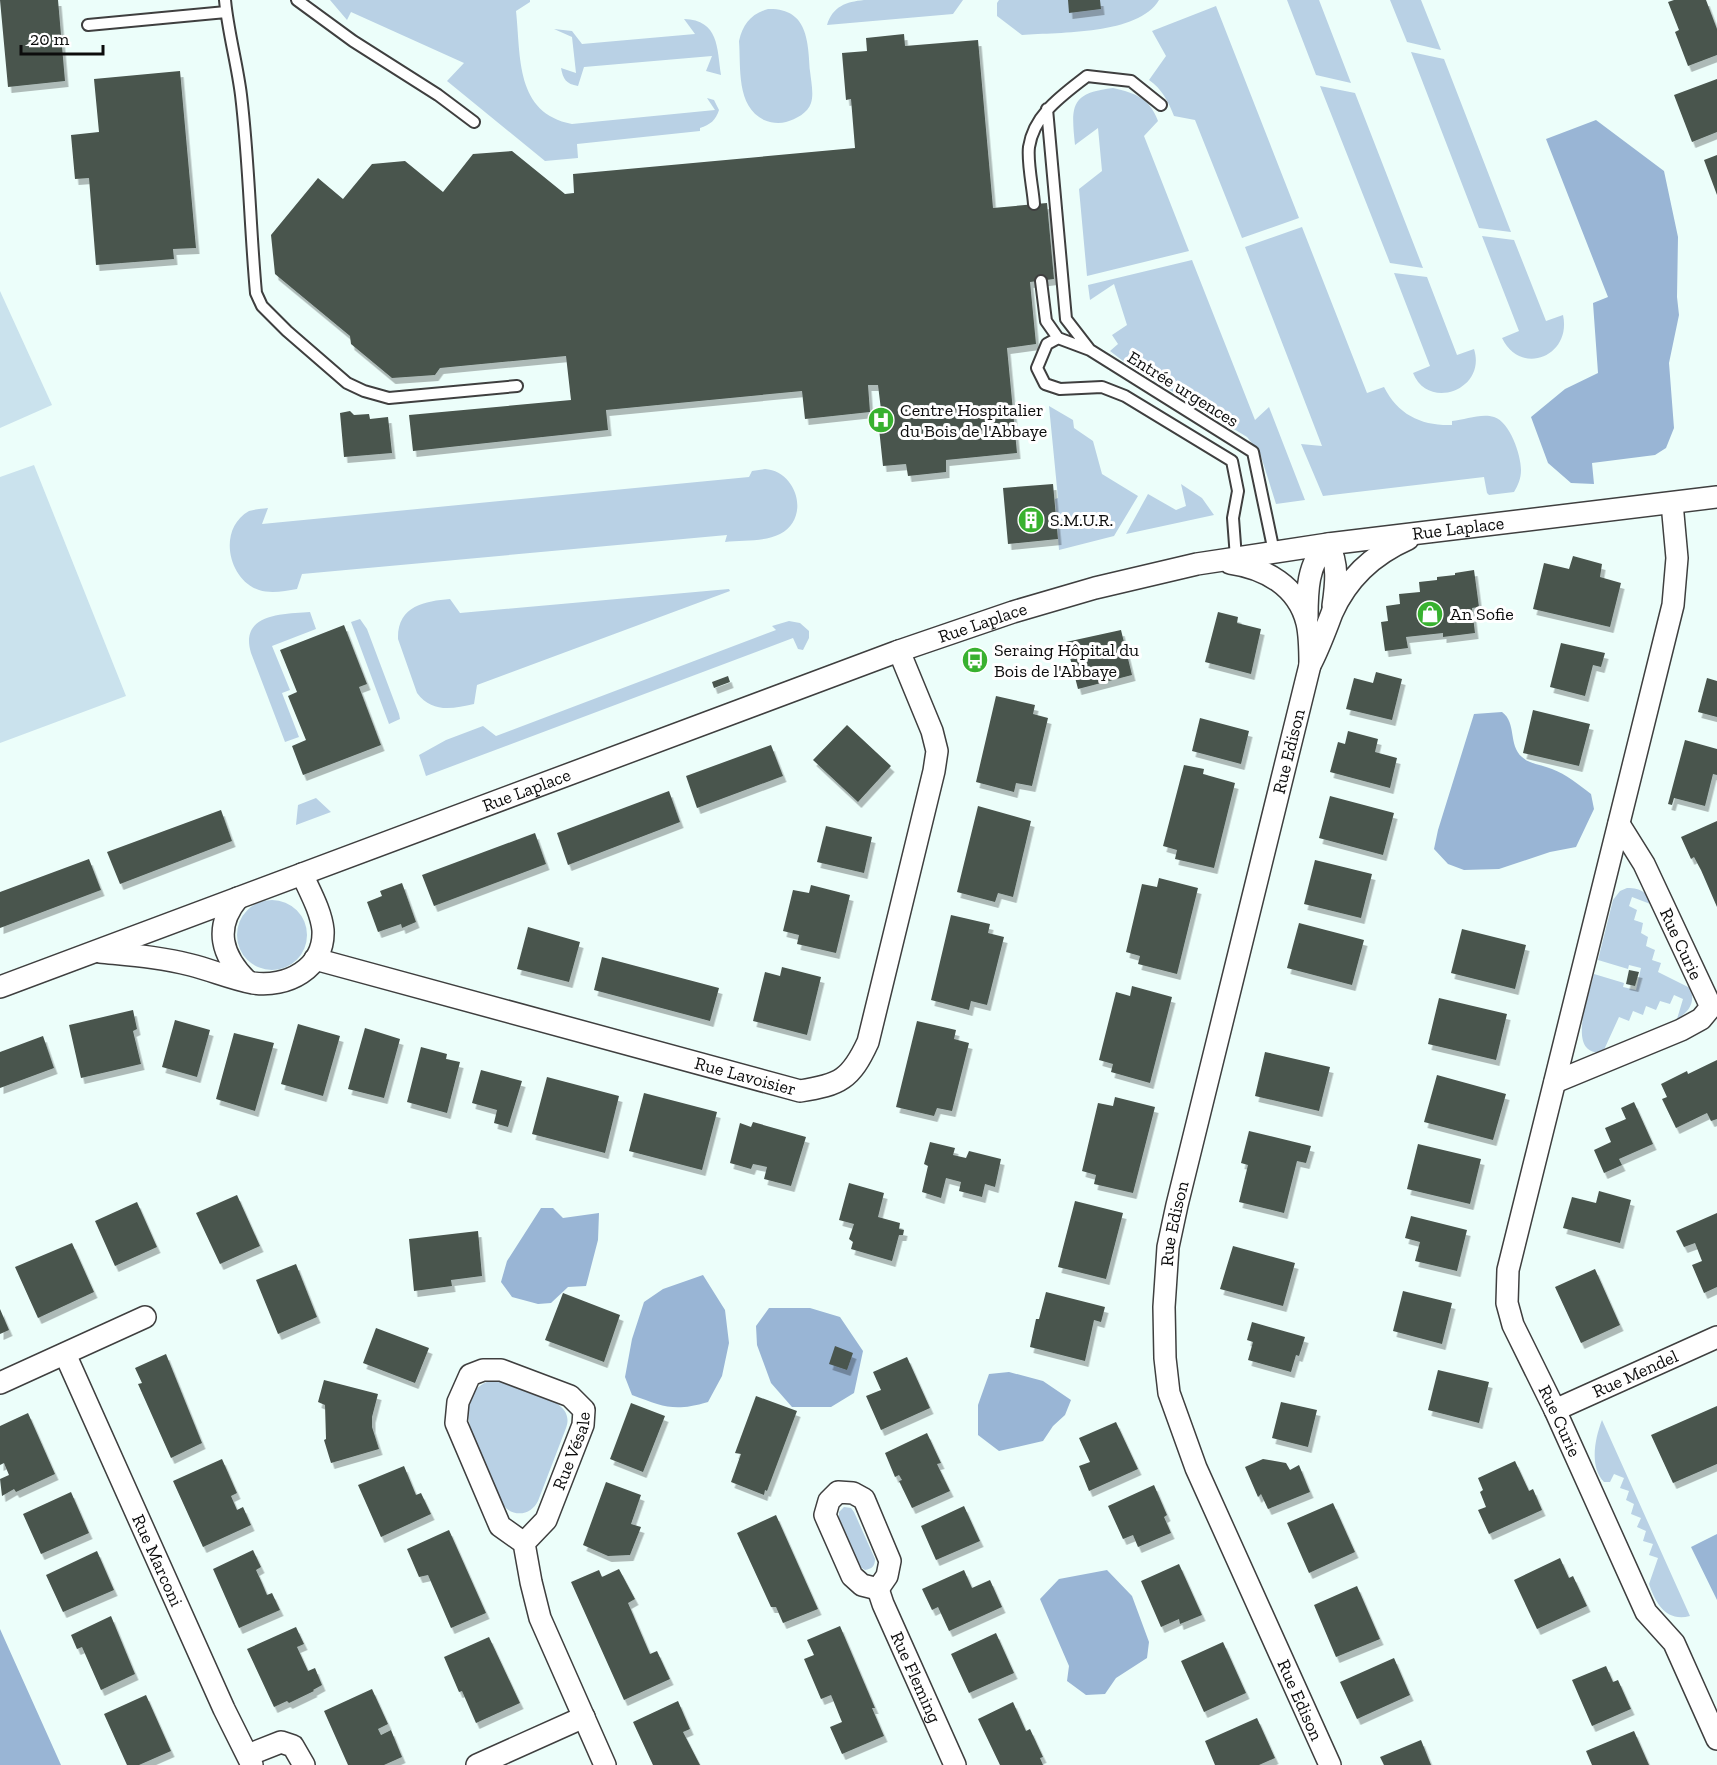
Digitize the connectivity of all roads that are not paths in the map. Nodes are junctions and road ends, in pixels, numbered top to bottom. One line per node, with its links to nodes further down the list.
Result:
1 (225, 0): 3 (lane)
2 (297, 0): 7 (lane)
3 (226, 12): 4 (lane); 12 (lane)
4 (88, 25)
5 (1161, 105): 6 (lane)
6 (1047, 109): 8 (lane); 11 (lane)
7 (474, 122)
8 (1034, 204)
9 (1041, 281): 10 (lane)
10 (1058, 338): 11 (lane, Entrée urgences); 18 (lane)
11 (1090, 350): 17 (lane, Entrée urgences)
12 (517, 386)
13 (1707, 498): 14 (street, Rue Laplace)
14 (1672, 503): 15 (street, Rue Laplace); 23 (street, Rue Curie)
15 (1424, 532): 16 (street, Rue Laplace); 19 (street, Rue Edison)
16 (1328, 544): 17 (street, Rue Laplace); 19 (street); 20 (street)
17 (1274, 552): 18 (street, Rue Laplace)
18 (1226, 559): 20 (street, Rue Edison); 21 (street, Rue Laplace)
19 (1331, 615): 22 (street, Rue Edison)
20 (1306, 622): 22 (street, Rue Edison)
21 (899, 651): 24 (street, Rue Laplace); 27 (street, Rue Lavoisier)
22 (1310, 665): 45 (street, Rue Edison)
23 (1619, 824): 30 (street, Rue Curie); 30 (street, Rue Curie)
24 (302, 874): 25 (street, Rue Laplace); 27 (street)
25 (237, 898): 26 (street, Rue Laplace); 28 (street)
26 (95, 951): 28 (street, Rue Laplace); 29 (street, Rue Laplace)
27 (315, 959): 28 (street, Rue Laplace)
28 (247, 981)
29 (0, 987)
30 (1555, 1082): 35 (street, Rue Curie)
31 (145, 1317): 33 (street)
32 (1717, 1337): 35 (street, Rue Mendel)
33 (65, 1354): 34 (street); 40 (street, Rue Marconi)
34 (0, 1383)
35 (1555, 1410): 39 (street, Rue Curie)
36 (524, 1543): 36 (street, Rue Vésale); 38 (street)
37 (878, 1589): 44 (street, Rue Fleming)
38 (584, 1717): 42 (street); 43 (street)
39 (1717, 1738)
40 (250, 1760): 41 (street)
41 (304, 1765)
42 (477, 1765)
43 (605, 1765)
44 (955, 1765)
45 (1329, 1765)

